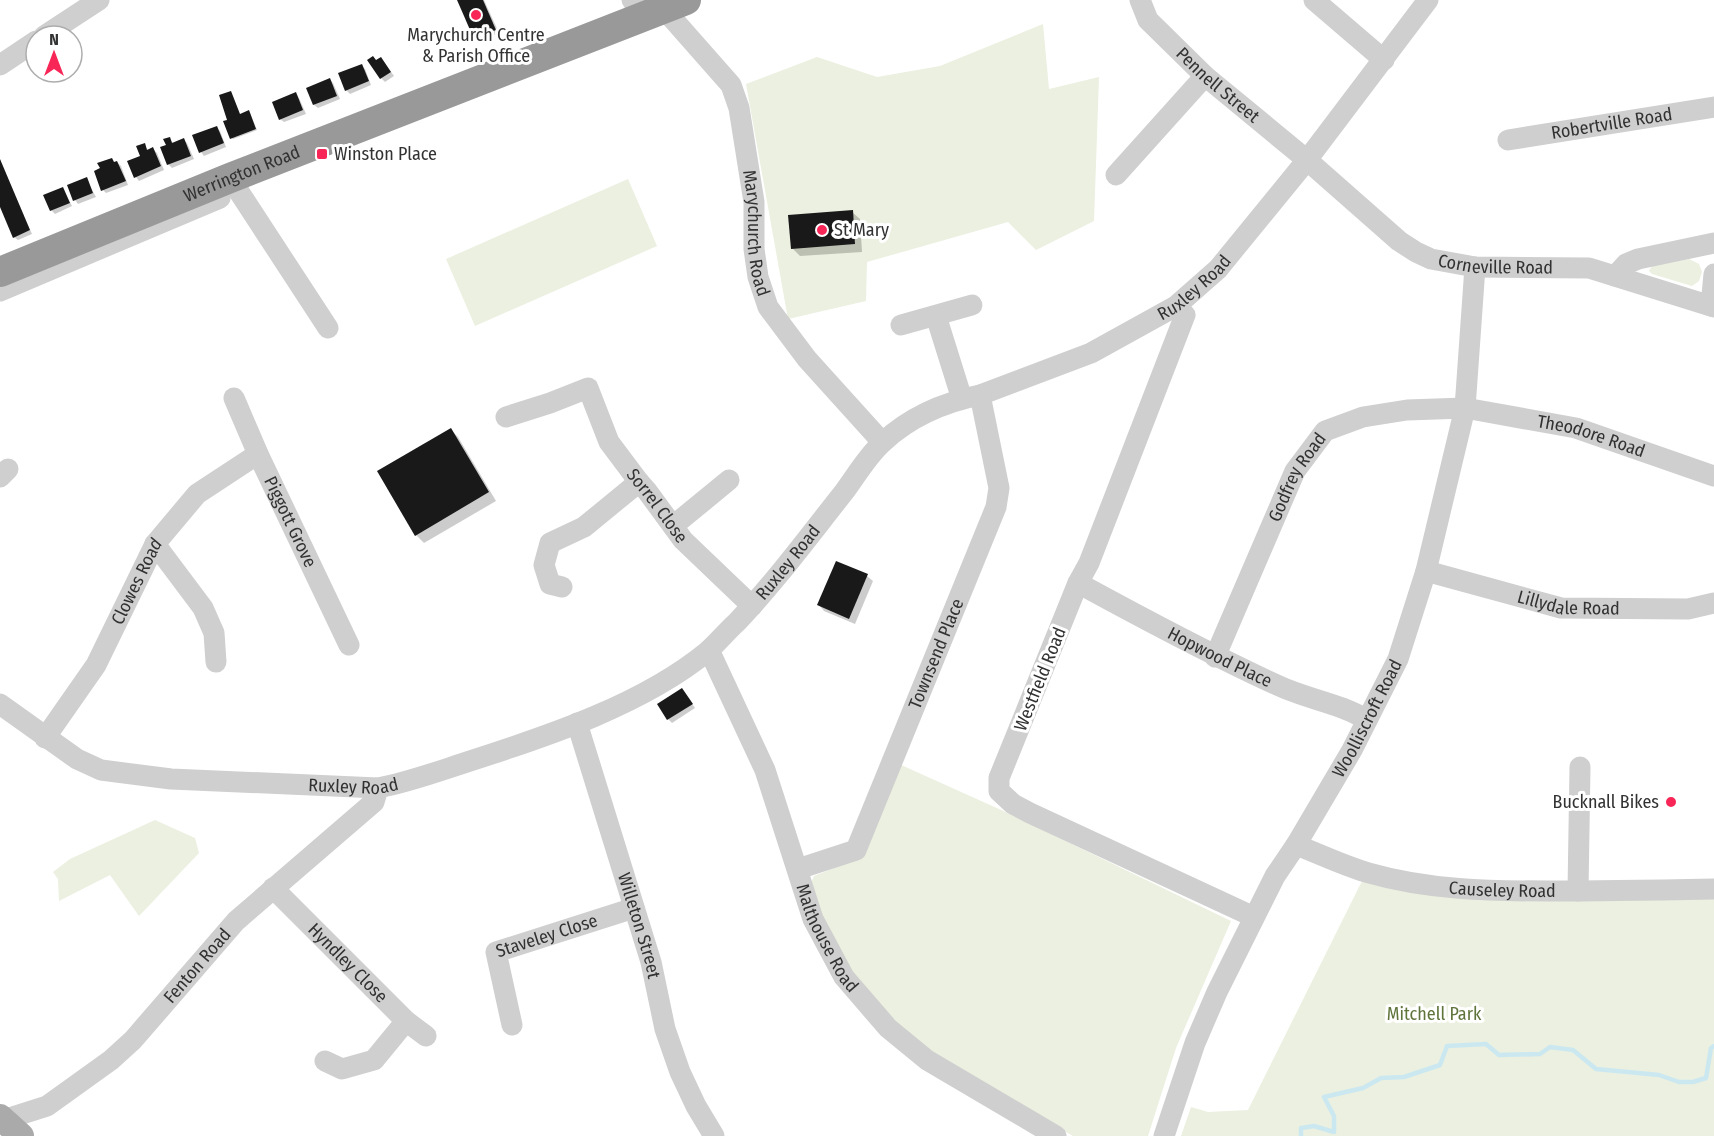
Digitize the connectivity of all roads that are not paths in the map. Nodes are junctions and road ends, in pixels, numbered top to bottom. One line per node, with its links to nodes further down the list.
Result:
1 (99, 0): 6 (street)
2 (1140, 0): 10 (street, Pennell Street)
3 (1314, 0): 8 (street)
4 (1428, 0): 8 (street, Ruxley Road)
5 (657, 6): 15 (highway, Werrington Road); 31 (street, Marychurch Road)
6 (62, 24)
7 (24, 49): 9 (street)
8 (1384, 60): 13 (street, Ruxley Road)
9 (0, 65)
10 (1205, 76): 13 (street, Pennell Street); 14 (street)
11 (1714, 107): 12 (street, Robertville Road)
12 (1509, 140)
13 (1307, 160): 17 (street, Corneville Road); 22 (street, Ruxley Road)
14 (1116, 175)
15 (225, 188): 18 (highway, Werrington Road); 26 (street)
16 (1714, 243): 20 (street)
17 (1475, 267): 20 (street, Corneville Road); 29 (street, Woolliscroft Road)
18 (1, 274)
19 (1714, 274): 23 (street)
20 (1615, 276): 23 (street, Corneville Road)
21 (972, 305): 24 (street)
22 (1176, 306): 27 (street, Ruxley Road); 39 (street, Westfield Road)
23 (1712, 306)
24 (936, 316): 25 (street); 27 (street, Townsend Place)
25 (901, 325)
26 (328, 328)
27 (971, 397): 31 (street, Ruxley Road); 54 (street, Townsend Place)
28 (234, 398): 32 (street, Piggott Grove)
29 (1465, 408): 33 (street, Theodore Road); 38 (street, Woolliscroft Road); 45 (street, Godfrey Road)
30 (506, 417): 35 (street, Sorrel Close)
31 (882, 442): 42 (street, Ruxley Road)
32 (258, 454): 37 (street, Clowes Road); 43 (street, Piggott Grove)
33 (1714, 476)
34 (729, 480): 36 (street)
35 (639, 482): 36 (street, Sorrel Close); 40 (street)
36 (673, 526): 42 (street, Sorrel Close)
37 (155, 544): 46 (street); 50 (street, Clowes Road)
38 (1426, 571): 41 (street, Lillydale Road); 48 (street, Woolliscroft Road)
39 (1078, 583): 45 (street, Hopwood Place); 59 (street, Westfield Road)
40 (562, 587)
41 (1714, 603)
42 (752, 606): 44 (street, Ruxley Road)
43 (349, 645)
44 (709, 650): 49 (street, Ruxley Road); 54 (street, Malthouse Road)
45 (1215, 657): 48 (street, Hopwood Place)
46 (216, 662)
47 (0, 705): 50 (street, Ruxley Road)
48 (1367, 720): 53 (street, Woolliscroft Road)
49 (578, 723): 52 (street, Ruxley Road); 58 (street, Willeton Street)
50 (45, 738): 52 (street, Ruxley Road)
51 (1580, 766): 57 (street)
52 (378, 788): 55 (street, Fenton Road)
53 (1296, 845): 57 (street, Causeley Road); 59 (street, Woolliscroft Road)
54 (798, 869): 66 (street, Malthouse Road)
55 (273, 888): 60 (street, Hyndley Close); 64 (street, Fenton Road)
56 (1714, 889): 57 (street, Causeley Road)
57 (1578, 891)
58 (634, 908): 61 (street, Staveley Close); 65 (street, Willeton Street)
59 (1254, 917): 67 (street, Woolliscroft Road)
60 (406, 1021): 62 (street, Hyndley Close); 63 (street)
61 (512, 1025)
62 (426, 1036)
63 (325, 1061)
64 (6, 1124)
65 (705, 1131)
66 (1056, 1136)
67 (1164, 1136)

